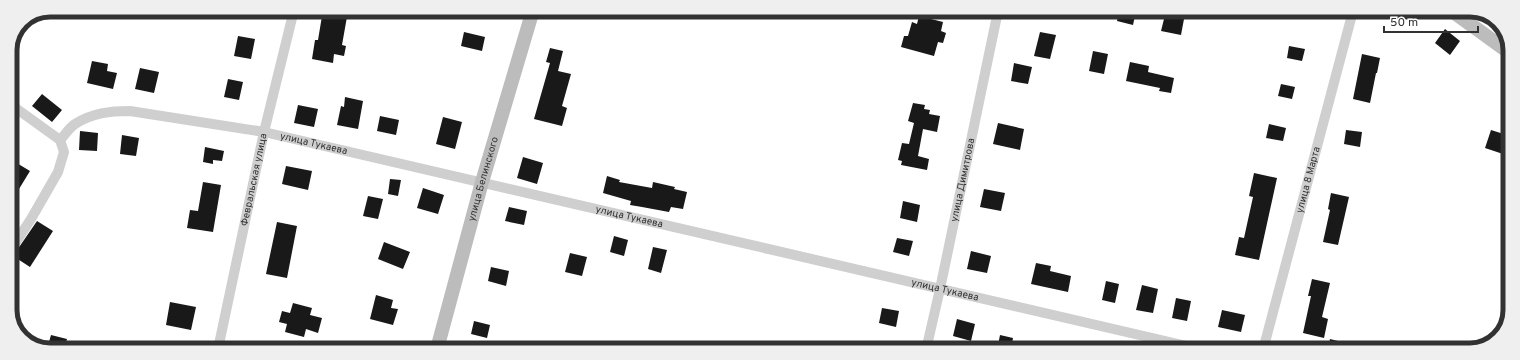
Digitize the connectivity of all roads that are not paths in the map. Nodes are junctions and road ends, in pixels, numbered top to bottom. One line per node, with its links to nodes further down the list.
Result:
1 (292, 17): 8 (street, Февральская улица)
2 (531, 17): 10 (street, улица Белинского)
3 (997, 17): 12 (street, улица Димитрова)
4 (1351, 17): 17 (street, улица 8 Марта)
5 (1460, 17): 6 (street)
6 (1503, 48)
7 (17, 109): 9 (street)
8 (264, 132): 9 (street, улица Тукаева); 10 (street, улица Тукаева); 13 (street, Февральская улица)
9 (60, 140): 11 (street)
10 (482, 182): 12 (street, улица Тукаева); 14 (street, улица Белинского)
11 (17, 240)
12 (940, 289): 15 (street, улица Димитрова); 16 (street, улица Тукаева)
13 (219, 343)
14 (439, 343)
15 (928, 343)
16 (1174, 343)
17 (1265, 343)

